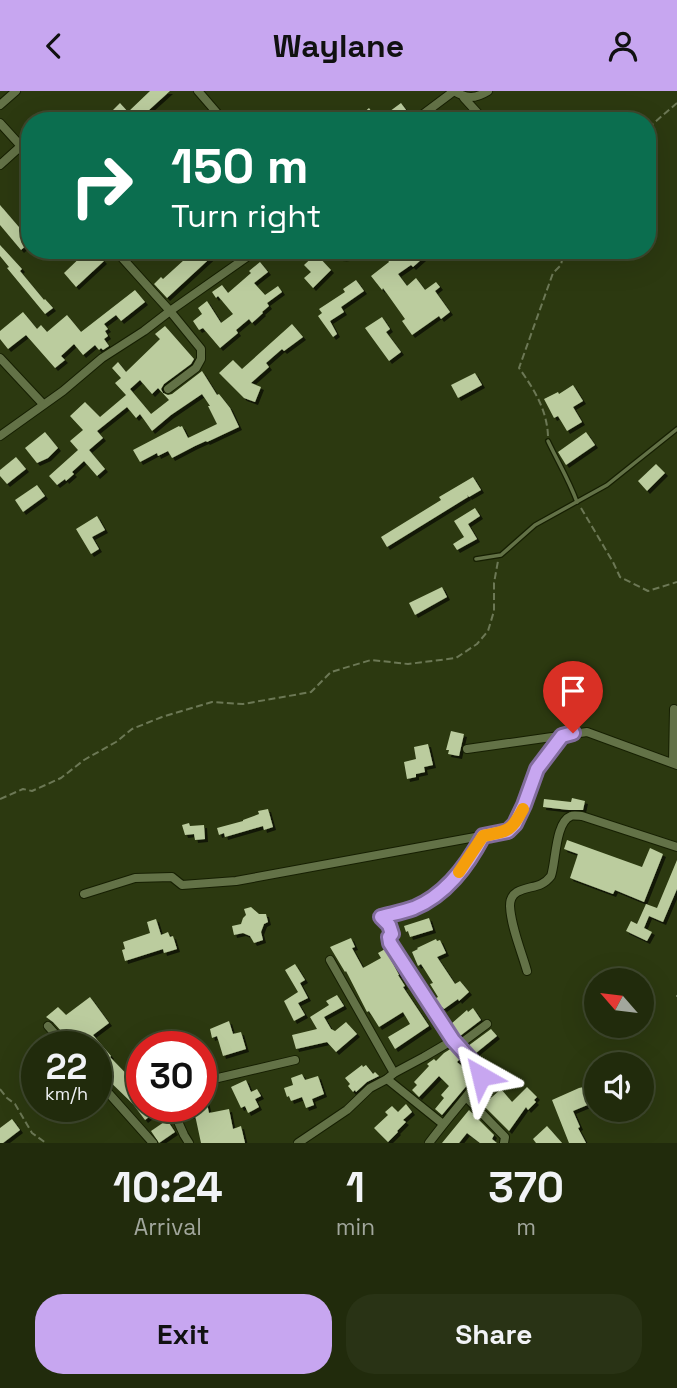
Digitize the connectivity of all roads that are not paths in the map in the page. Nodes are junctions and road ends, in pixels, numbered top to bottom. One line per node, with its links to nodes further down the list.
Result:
1 (16, 91): 5 (street)
2 (488, 91): 4 (street)
3 (203, 93): 6 (street)
4 (457, 93): 7 (street); 8 (street)
5 (0, 105)
6 (217, 112)
7 (428, 112)
8 (476, 112)
9 (0, 123): 10 (street)
10 (21, 145)
11 (21, 147): 12 (street)
12 (0, 165)
13 (123, 259): 15 (street)
14 (244, 259): 15 (street)
15 (170, 311): 17 (street); 18 (street)
16 (0, 358): 18 (street)
17 (168, 389)
18 (43, 404): 20 (street)
19 (677, 429): 22 (lane)
20 (0, 436)
21 (548, 441): 22 (lane)
22 (577, 502): 23 (lane)
23 (475, 559)
24 (674, 709): 27 (street)
25 (562, 736): 26 (street); 27 (street); 28 (street)
26 (467, 750)
27 (675, 764)
28 (483, 836): 30 (street); 36 (street)
29 (677, 847): 32 (street)
30 (85, 894)
31 (330, 960): 38 (street)
32 (527, 971)
33 (488, 1024): 36 (street)
34 (48, 1026): 35 (street)
35 (53, 1031)
36 (453, 1040): 38 (street); 41 (street)
37 (295, 1061): 39 (street)
38 (390, 1076): 43 (street); 46 (street)
39 (217, 1078)
40 (112, 1097): 44 (street)
41 (467, 1097): 43 (street); 48 (street)
42 (178, 1122): 45 (street)
43 (443, 1124): 47 (street)
44 (153, 1143)
45 (189, 1143)
46 (299, 1143)
47 (429, 1143)
48 (504, 1143)

